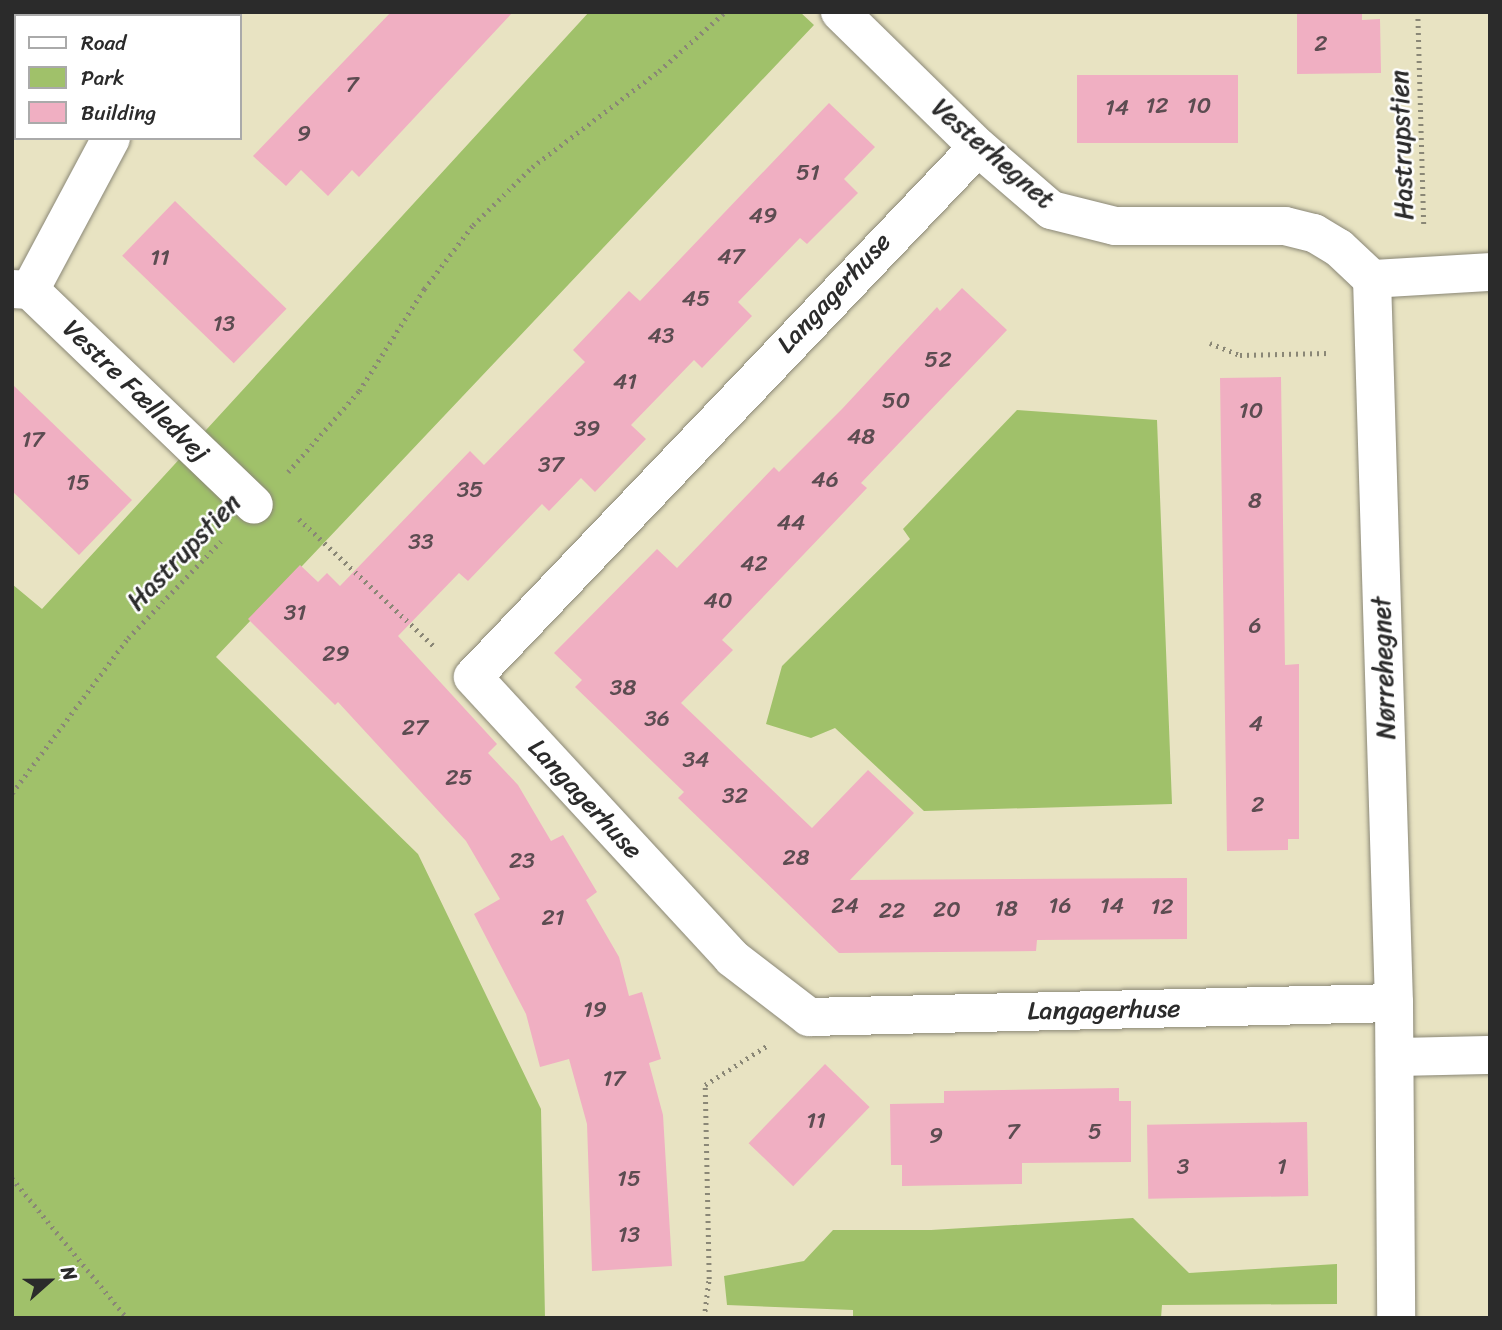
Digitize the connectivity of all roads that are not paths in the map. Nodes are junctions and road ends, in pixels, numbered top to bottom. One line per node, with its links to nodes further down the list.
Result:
1 (840, 12): 3 (street, Vesterhegnet)
2 (110, 140): 6 (street)
3 (978, 146): 5 (street, Vesterhegnet); 8 (street, Langagerhuse)
4 (1490, 272): 5 (street)
5 (1372, 279): 8 (street, Nørrehegnet)
6 (21, 289): 7 (street, Vestre Fælledvej)
7 (262, 498)
8 (1394, 1003): 10 (street, Nørrehegnet)
9 (1490, 1055): 10 (street)
10 (1395, 1057): 11 (street, Nørrehegnet)
11 (1396, 1318)

